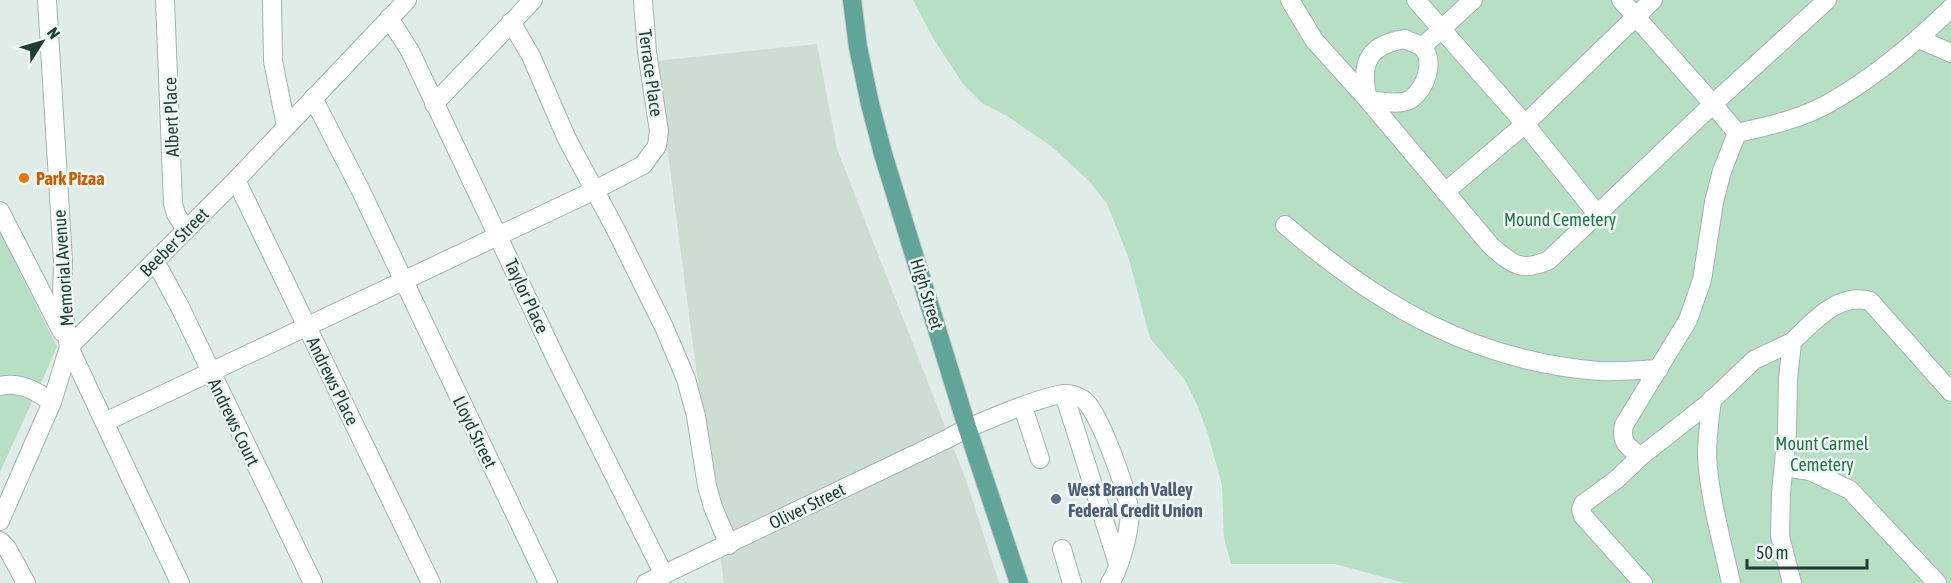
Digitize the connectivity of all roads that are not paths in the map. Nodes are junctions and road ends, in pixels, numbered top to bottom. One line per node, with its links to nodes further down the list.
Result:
1 (47, 0): 41 (street, Memorial Avenue)
2 (165, 0): 35 (street, Albert Place)
3 (272, 0): 27 (street)
4 (407, 0): 16 (street, Beeber Street)
5 (533, 0): 17 (street)
6 (643, 0): 30 (street, Terrace Place)
7 (852, 0): 51 (main road, High Street)
8 (1290, 0): 23 (street)
9 (1416, 0): 18 (street)
10 (1473, 0): 18 (street)
11 (1621, 0): 15 (street)
12 (1653, 0): 15 (street)
13 (1827, 0): 25 (street)
14 (1951, 8): 19 (street)
15 (1635, 16): 25 (street); 26 (street)
16 (389, 18): 22 (street, Beeber Street); 24 (street, Taylor Place)
17 (511, 22): 24 (street); 30 (street)
18 (1441, 30): 20 (street); 26 (street)
19 (1919, 39): 21 (street); 28 (street)
20 (1422, 47): 23 (street); 23 (street)
21 (1951, 53)
22 (313, 98): 27 (street, Beeber Street); 38 (street, Lloyd Street)
23 (1368, 100): 31 (street)
24 (434, 104): 36 (street, Taylor Place)
25 (1713, 104): 28 (street); 33 (street)
26 (1525, 124): 31 (street); 33 (street)
27 (286, 126): 29 (street, Beeber Street)
28 (1737, 133): 42 (street)
29 (236, 180): 35 (street, Beeber Street); 39 (street, Andrews Place)
30 (595, 190): 36 (street); 57 (street)
31 (1445, 192): 33 (street)
32 (0, 211): 41 (street)
33 (1598, 215)
34 (1285, 225): 42 (street)
35 (186, 230): 37 (street, Beeber Street)
36 (498, 236): 38 (street); 60 (street, Taylor Place)
37 (155, 261): 41 (street, Beeber Street); 43 (street, Andrews Court)
38 (403, 281): 39 (street); 65 (street, Lloyd Street)
39 (307, 326): 43 (street); 64 (street, Andrews Place)
40 (1792, 342): 45 (street); 47 (street); 54 (street)
41 (69, 347): 48 (street, Beeber Street); 50 (street, Memorial Avenue)
42 (1659, 369): 52 (street)
43 (210, 372): 50 (street); 63 (street, Andrews Court)
44 (0, 386): 48 (street)
45 (1951, 392)
46 (1064, 394): 49 (street, Oliver Street); 59 (street); 59 (street)
47 (1712, 399): 52 (street); 71 (street)
48 (52, 402): 55 (street, Beeber Street)
49 (1023, 407): 51 (street, Oliver Street); 53 (street)
50 (105, 422): 62 (street, Memorial Avenue)
51 (967, 428): 57 (street, Oliver Street); 67 (main road, High Street)
52 (1640, 457): 70 (street)
53 (1040, 459)
54 (1784, 467): 72 (street); 73 (street)
55 (0, 521)
56 (0, 541): 61 (street)
57 (729, 545): 60 (street, Oliver Street)
58 (1062, 549): 68 (street)
59 (1119, 565): 69 (street)
60 (664, 575): 66 (street, Oliver Street)
61 (26, 583)
62 (180, 583)
63 (313, 583)
64 (431, 583)
65 (548, 583)
66 (646, 583)
67 (1019, 583)
68 (1072, 583)
69 (1110, 583)
70 (1643, 583)
71 (1731, 583)
72 (1792, 583)
73 (1937, 583)

